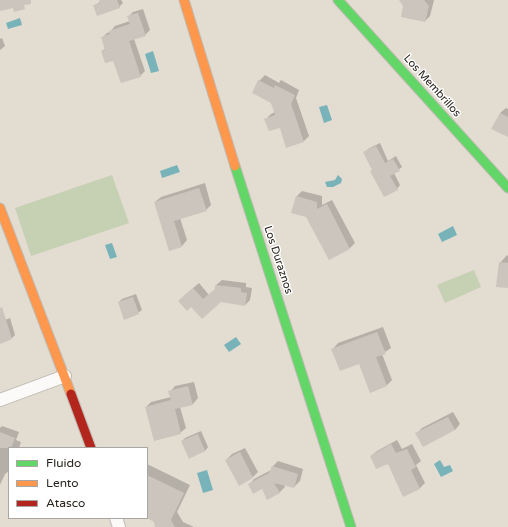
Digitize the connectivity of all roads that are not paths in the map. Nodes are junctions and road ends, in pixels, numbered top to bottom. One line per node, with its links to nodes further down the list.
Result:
1 (184, 0): 8 (street, Los Duraznos)
2 (338, 0): 3 (street, Los Membrillos)
3 (508, 188)
4 (0, 208): 5 (street)
5 (65, 376): 6 (street); 7 (street)
6 (0, 400)
7 (91, 447)
8 (351, 527)

